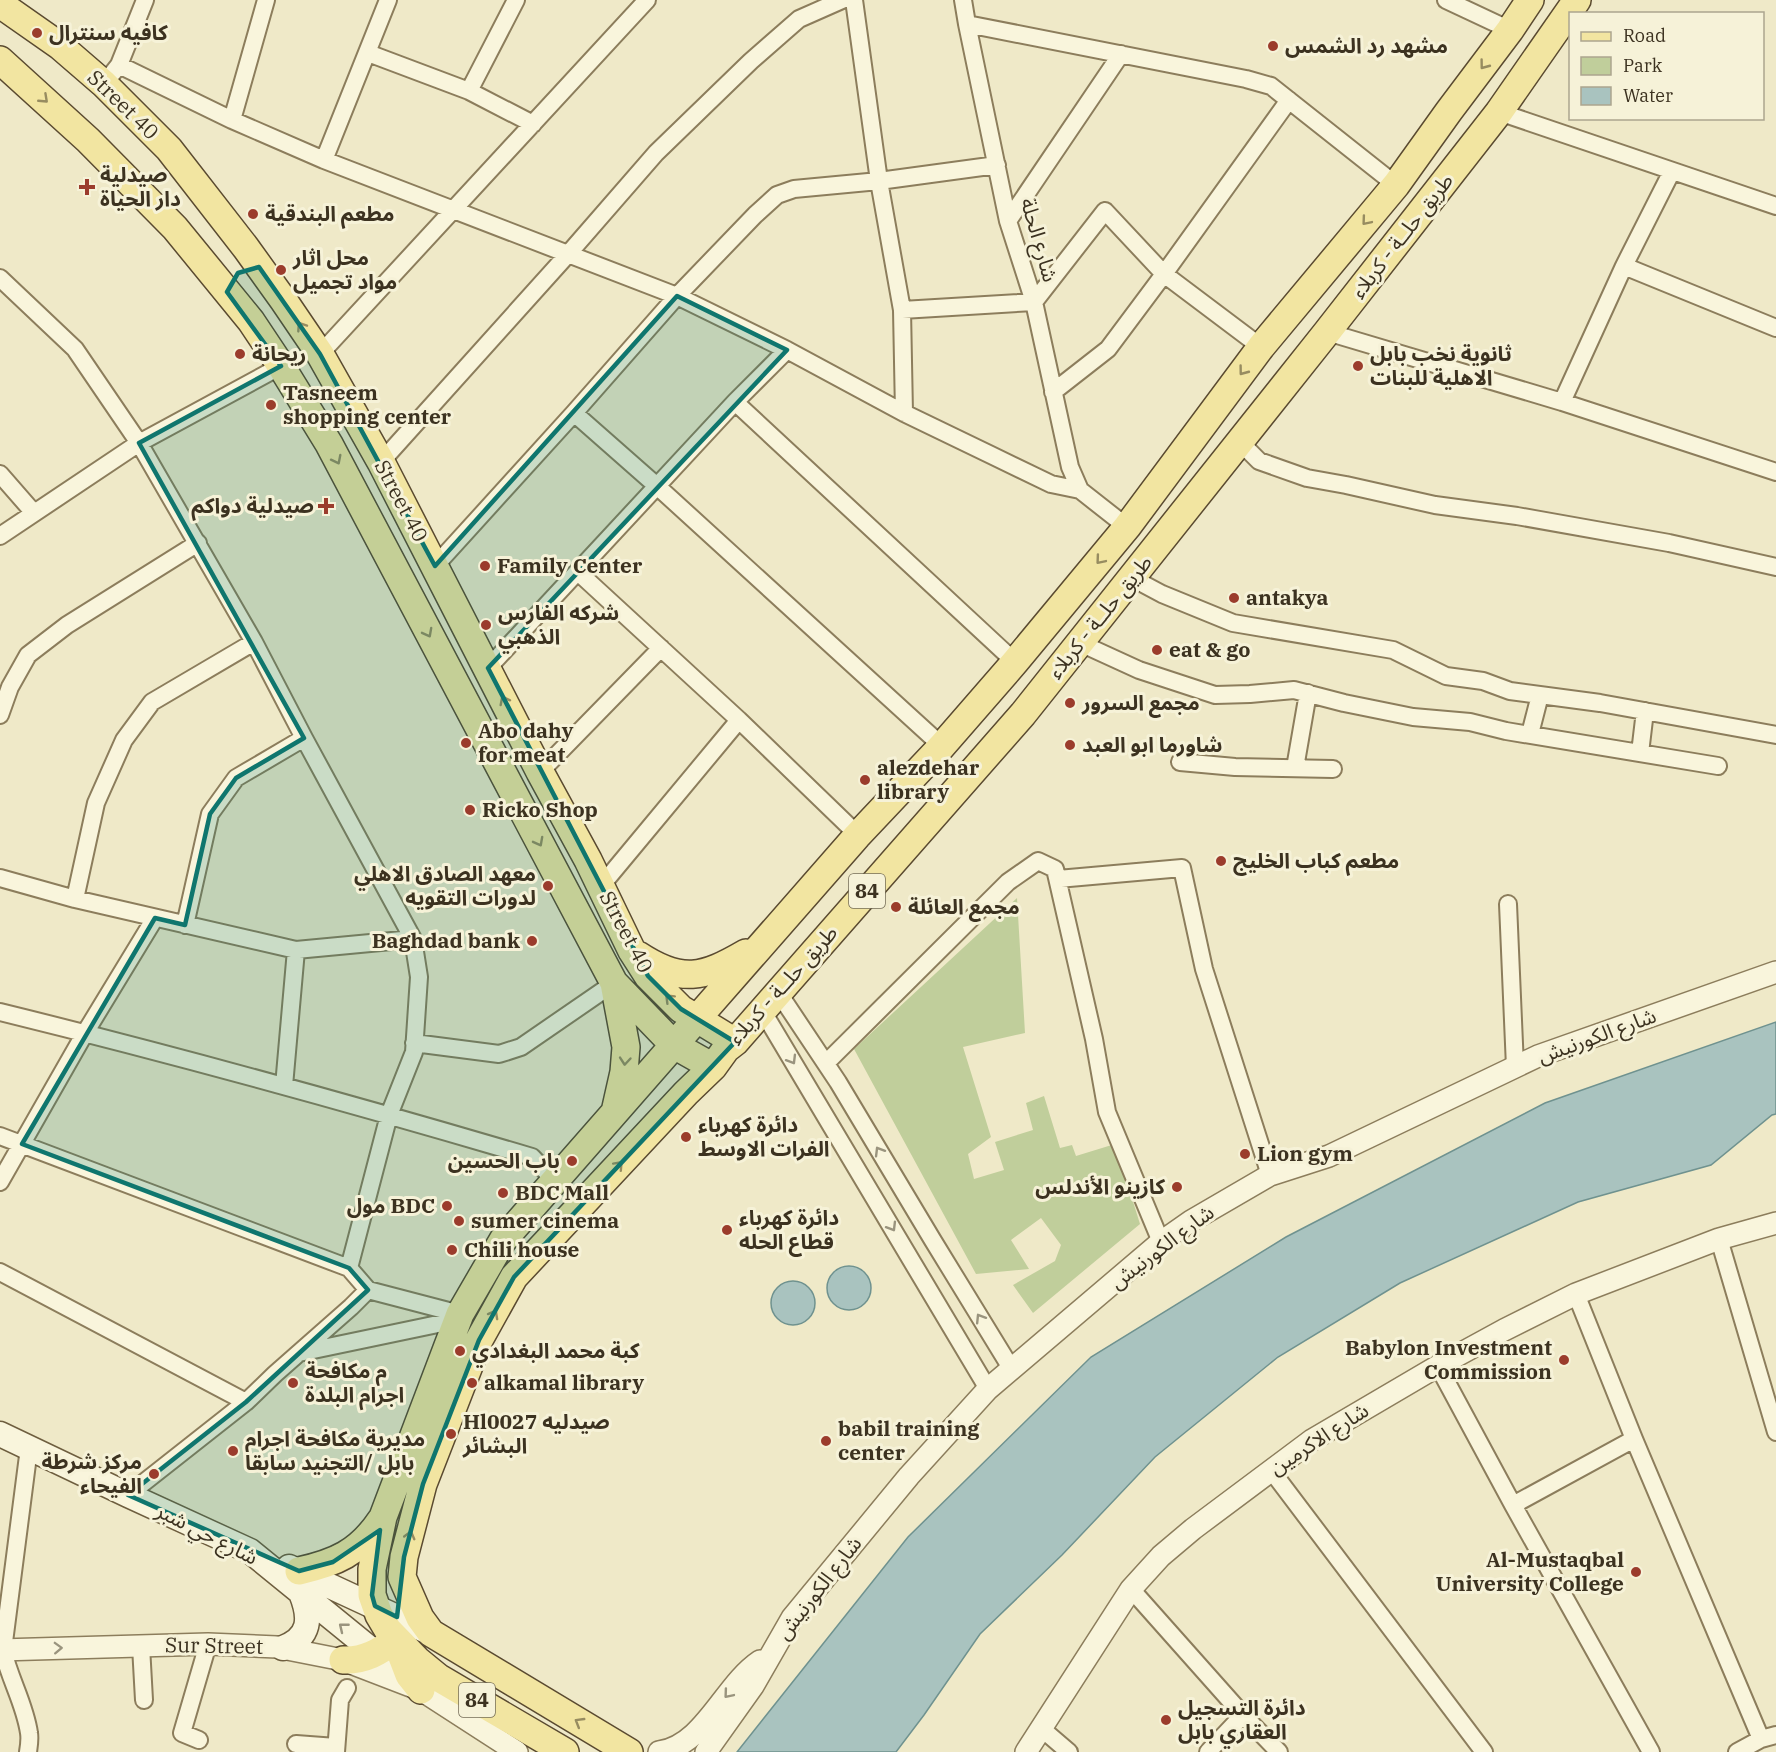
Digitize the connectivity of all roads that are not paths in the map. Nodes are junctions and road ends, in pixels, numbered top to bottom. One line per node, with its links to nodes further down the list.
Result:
1 (146, 0): 18 (street)
2 (266, 0): 22 (street)
3 (388, 0): 15 (street)
4 (516, 0): 19 (street)
5 (647, 0): 23 (street)
6 (842, 0): 34 (street)
7 (854, 0): 27 (street)
8 (963, 0): 13 (street, شارع الحلة)
9 (1446, 0): 14 (street)
10 (1530, 0): 14 (main road, طريق حلــة - كربلاء / 84)
11 (1577, 0): 21 (main road, طريق حلــة - كربلاء / 84)
12 (0, 4): 18 (main road, Street 40)
13 (967, 24): 16 (street); 25 (street, شارع الحلة)
14 (1510, 30): 28 (main road, طريق حلــة - كربلاء / 84, one-way to 28)
15 (368, 53): 19 (street); 24 (street)
16 (1121, 54): 20 (street); 31 (street)
17 (0, 60): 33 (main road, Street 40, one-way to 33)
18 (111, 75): 22 (street); 32 (main road, Street 40)
19 (470, 91): 23 (street)
20 (1289, 100): 28 (street); 37 (street)
21 (1499, 112): 26 (street); 44 (main road, طريق حلــة - كربلاء / 84)
22 (232, 120): 24 (street)
23 (533, 124): 30 (street)
24 (324, 160): 30 (street)
25 (997, 165): 27 (street); 31 (street, شارع الحلة)
26 (1672, 171): 29 (street); 35 (street)
27 (879, 181): 40 (street); 42 (street)
28 (1396, 185): 45 (main road, طريق حلــة - كربلاء / 84, one-way to 45)
29 (1776, 206)
30 (452, 210): 34 (street); 47 (street)
31 (1008, 221): 41 (street, شارع الحلة)
32 (226, 223): 33 (main road); 36 (main road, Street 40)
33 (193, 250): 39 (main road, Street 40)
34 (569, 253): 40 (street); 56 (street)
35 (1624, 266): 43 (street); 51 (street)
36 (260, 267): 39 (main road); 47 (main road, Street 40, one-way to 36)
37 (1164, 274): 41 (street); 45 (street); 49 (street)
38 (0, 278): 55 (street)
39 (227, 292): 48 (main road, Street 40)
40 (677, 296): 46 (street); 53 (street)
41 (1034, 302): 42 (street); 49 (street, شارع الحلة)
42 (902, 310): 52 (street)
43 (1776, 328)
44 (1327, 332): 51 (street); 54 (main road, طريق حلــة - كربلاء / 84)
45 (1261, 347): 62 (main road, طريق حلــة - كربلاء / 84, one-way to 62)
46 (786, 350): 50 (street); 52 (street)
47 (320, 354): 56 (main road, Street 40)
48 (281, 366): 55 (street); 102 (main road, Street 40, one-way to 102)
49 (1053, 392): 60 (street, شارع الحلة)
50 (735, 402): 59 (street); 72 (street)
51 (1562, 402): 57 (street)
52 (904, 413): 60 (street)
53 (574, 414): 59 (street); 65 (street)
54 (1240, 442): 66 (street); 68 (main road, طريق حلــة - كربلاء / 84)
55 (139, 443): 61 (street); 64 (street)
56 (381, 462): 65 (main road, Street 40)
57 (1775, 468)
58 (0, 474): 61 (street)
59 (658, 487): 67 (street); 82 (street)
60 (1080, 490): 62 (street)
61 (34, 513): 63 (street)
62 (1127, 527): 72 (main road, طريق حلــة - كربلاء / 84, one-way to 72)
63 (0, 536)
64 (198, 543): 69 (street); 77 (street)
65 (435, 566): 73 (main road, Street 40)
66 (1776, 567)
67 (578, 572): 71 (street); 73 (street)
68 (1132, 578): 70 (main road, طريق حلــة - كربلاء / 84); 75 (street)
69 (254, 642): 81 (street); 93 (street)
70 (1080, 643): 74 (street); 103 (main road, طريق حلــة - كربلاء / 84)
71 (661, 648): 78 (street); 88 (street)
72 (1015, 662): 82 (main road, طريق حلــة - كربلاء / 84)
73 (488, 668): 88 (main road, Street 40, one-way to 73)
74 (1308, 693): 79 (street); 86 (street)
75 (1540, 695): 76 (street); 79 (street)
76 (1645, 711): 80 (street); 83 (street)
77 (0, 715)
78 (739, 720): 89 (street); 92 (street)
79 (1530, 734): 83 (street)
80 (1776, 735)
81 (304, 738): 96 (street); 97 (street)
82 (942, 746): 89 (main road, طريق حلــة - كربلاء / 84)
83 (1640, 753): 85 (street)
84 (1180, 762): 86 (street)
85 (1718, 766)
86 (1295, 768): 87 (street)
87 (1333, 769)
88 (540, 772): 92 (main road, Street 40)
89 (858, 835): 98 (main road, طريق حلــة - كربلاء / 84)
90 (0, 878): 93 (street)
91 (1058, 879): 110 (street); 118 (street); 123 (street)
92 (601, 886): 100 (main road, Street 40)
93 (75, 899): 95 (street)
94 (1508, 904): 112 (street)
95 (155, 918): 96 (street); 106 (street)
96 (185, 925): 99 (street)
97 (413, 939): 99 (street); 107 (street)
98 (760, 945): 100 (main road); 105 (main road, طريق حلــة - كربلاء / 84)
99 (296, 950): 113 (street)
100 (632, 951): 105 (main road, Street 40, one-way to 100)
101 (1776, 972): 112 (street, شارع الكورنيش)
102 (614, 983): 107 (street); 109 (main road, Street 40); 115 (main road, one-way to 115)
103 (775, 1009): 108 (main road, طريق حلــة - كربلاء / 84); 110 (street); 133 (street, one-way to 133)
104 (0, 1012): 106 (street)
105 (695, 1019): 108 (main road, Street 40); 109 (main road, طريق حلــة - كربلاء / 84)
106 (85, 1033): 113 (street); 117 (street)
107 (414, 1042): 114 (street)
108 (735, 1042): 111 (main road, طريق حلــة - كربلاء / 84)
109 (674, 1045): 111 (main road, Street 40); 115 (main road, طريق حلــة - كربلاء / 84)
110 (825, 1063): 131 (street, one-way to 110)
111 (713, 1067): 143 (main road, طريق حلــة - كربلاء / 84, one-way to 111)
112 (1515, 1067): 118 (street, شارع الكورنيش)
113 (284, 1086): 114 (street)
114 (389, 1115): 119 (street); 124 (street)
115 (614, 1115): 119 (main road, طريق حلــة - كربلاء / 84)
116 (0, 1136): 117 (street)
117 (21, 1144): 120 (street); 124 (street)
118 (1270, 1175): 123 (street, شارع الكورنيش)
119 (555, 1181): 128 (main road, طريق حلــة - كربلاء / 84)
120 (0, 1182)
121 (1776, 1223): 122 (street, شارع الاكرمين)
122 (1719, 1239): 127 (street, شارع الاكرمين); 132 (street)
123 (1161, 1242): 131 (street, شارع الكورنيش)
124 (349, 1268): 126 (street)
125 (0, 1272): 134 (street)
126 (368, 1290): 128 (street); 129 (street)
127 (1576, 1294): 130 (street, شارع الاكرمين); 137 (street)
128 (458, 1317): 129 (street); 142 (main road, طريق حلــة - كربلاء / 84)
129 (298, 1354): 134 (street)
130 (1438, 1366): 139 (street, شارع الاكرمين); 141 (street)
131 (1011, 1368): 133 (street, شارع الكورنيش)
132 (1769, 1382): 135 (street)
133 (988, 1389): 152 (street, شارع الكورنيش)
134 (246, 1402): 140 (street)
135 (1776, 1432)
136 (0, 1434): 138 (main road, شارع حي شبر)
137 (1634, 1439): 141 (street); 160 (street)
138 (29, 1448): 140 (main road, شارع حي شبر); 151 (street)
139 (1271, 1470): 145 (street, شارع الاكرمين); 174 (street)
140 (128, 1495): 144 (main road, شارع حي شبر)
141 (1513, 1505): 175 (street)
142 (383, 1517): 144 (main road); 146 (main road, طريق حلــة - كربلاء / 84)
143 (402, 1577): 146 (main road, طريق حلــة - كربلاء); 147 (main road, 84)
144 (300, 1582): 146 (main road); 146 (main road, one-way to 144); 150 (main road)
145 (1131, 1588): 158 (street); 159 (street, شارع الاكرمين)
146 (386, 1629): 147 (main road); 153 (main road); 154 (main road, 84); 156 (main road)
147 (431, 1633): 154 (main road); 167 (main road, 84, one-way to 147)
148 (208, 1644): 149 (street, Sur Street); 150 (street, Sur Street); 161 (street)
149 (141, 1646): 151 (street, Sur Street, one-way to 149); 157 (street)
150 (283, 1648): 153 (street, Sur Street)
151 (2, 1650): 164 (street)
152 (770, 1654): 168 (street, one-way to 168); 169 (street, شارع الكورنيش)
153 (343, 1660): 156 (street, Sur Street)
154 (417, 1660): 156 (main road); 166 (main road, 84)
155 (347, 1688): 163 (street)
156 (421, 1690): 165 (street, Sur Street)
157 (144, 1700)
158 (1243, 1715): 172 (street); 173 (street)
159 (1041, 1728): 170 (street, شارع الاكرمين); 171 (street)
160 (1768, 1737): 176 (street)
161 (199, 1740)
162 (296, 1743): 163 (street)
163 (336, 1749)
164 (28, 1752)
165 (517, 1752)
166 (565, 1752)
167 (630, 1752)
168 (659, 1752)
169 (706, 1752)
170 (1026, 1752)
171 (1069, 1752)
172 (1208, 1752)
173 (1279, 1752)
174 (1484, 1752)
175 (1651, 1752)
176 (1737, 1752)

